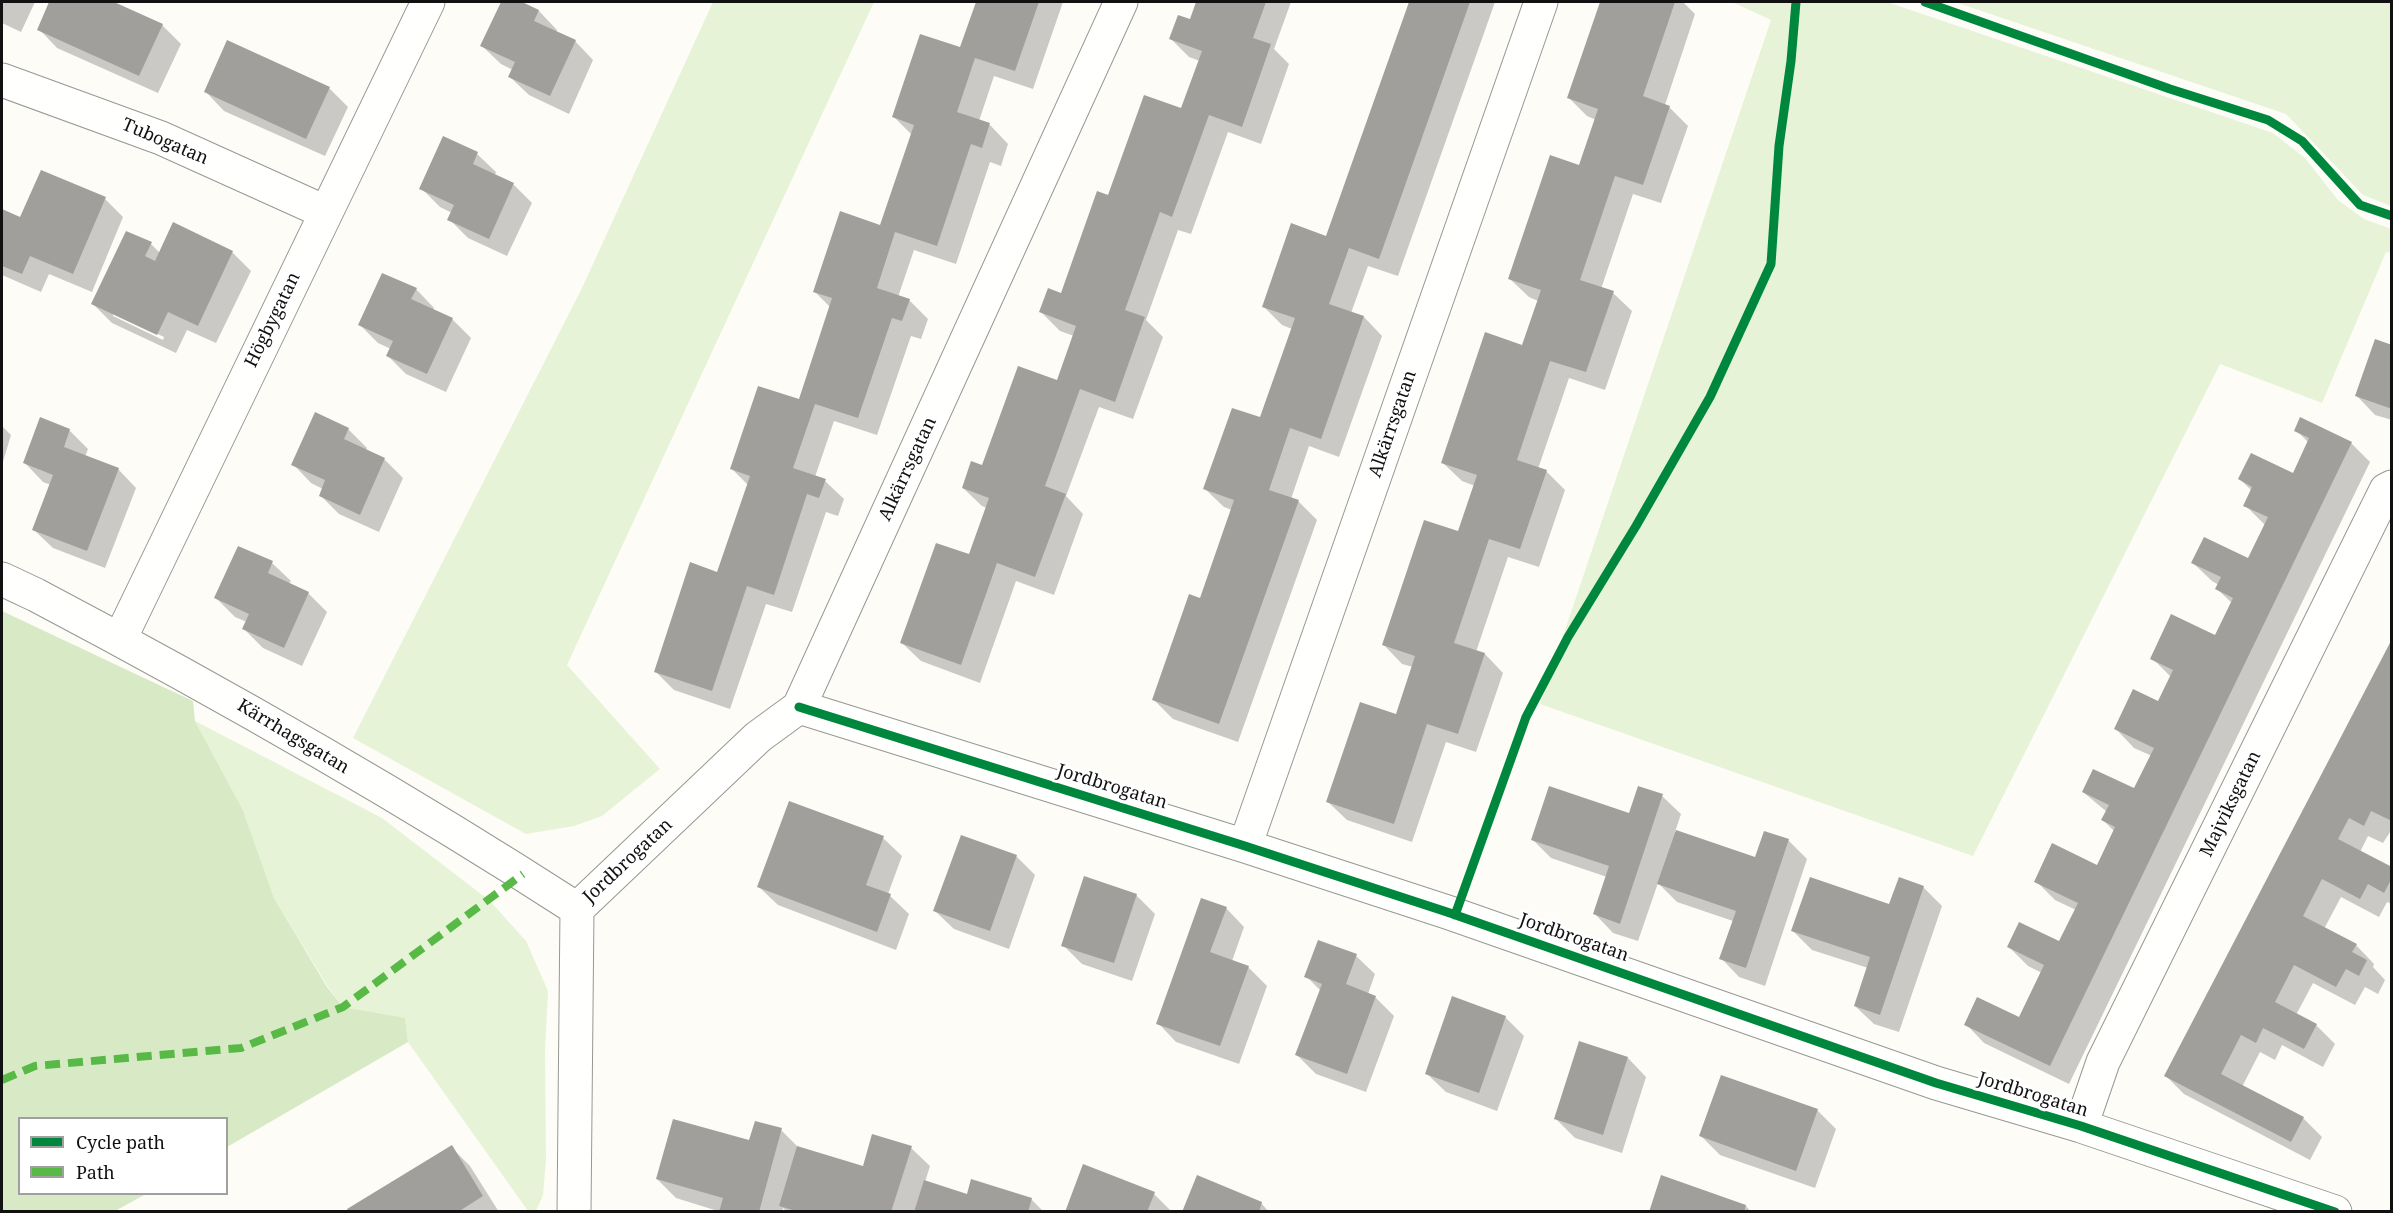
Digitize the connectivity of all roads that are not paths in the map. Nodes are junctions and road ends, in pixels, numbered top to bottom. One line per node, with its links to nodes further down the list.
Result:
1 (428, 2): 5 (street, Högbygatan)
2 (1121, 2): 9 (street, Alkärrsgatan)
3 (1541, 2): 10 (street, Alkärrsgatan)
4 (2, 80): 5 (street, Tubogatan)
5 (325, 212): 8 (street, Högbygatan)
6 (2391, 487): 12 (street, Majviksgatan)
7 (2, 579): 8 (street, Kärrhagsgatan)
8 (120, 639): 11 (street, Kärrhagsgatan)
9 (799, 707): 10 (street, Jordbrogatan); 11 (street, Jordbrogatan)
10 (1245, 846): 12 (street, Jordbrogatan)
11 (577, 909): 13 (street, Jordbrogatan)
12 (2081, 1126): 14 (street, Jordbrogatan)
13 (574, 1212)
14 (2335, 1212)

